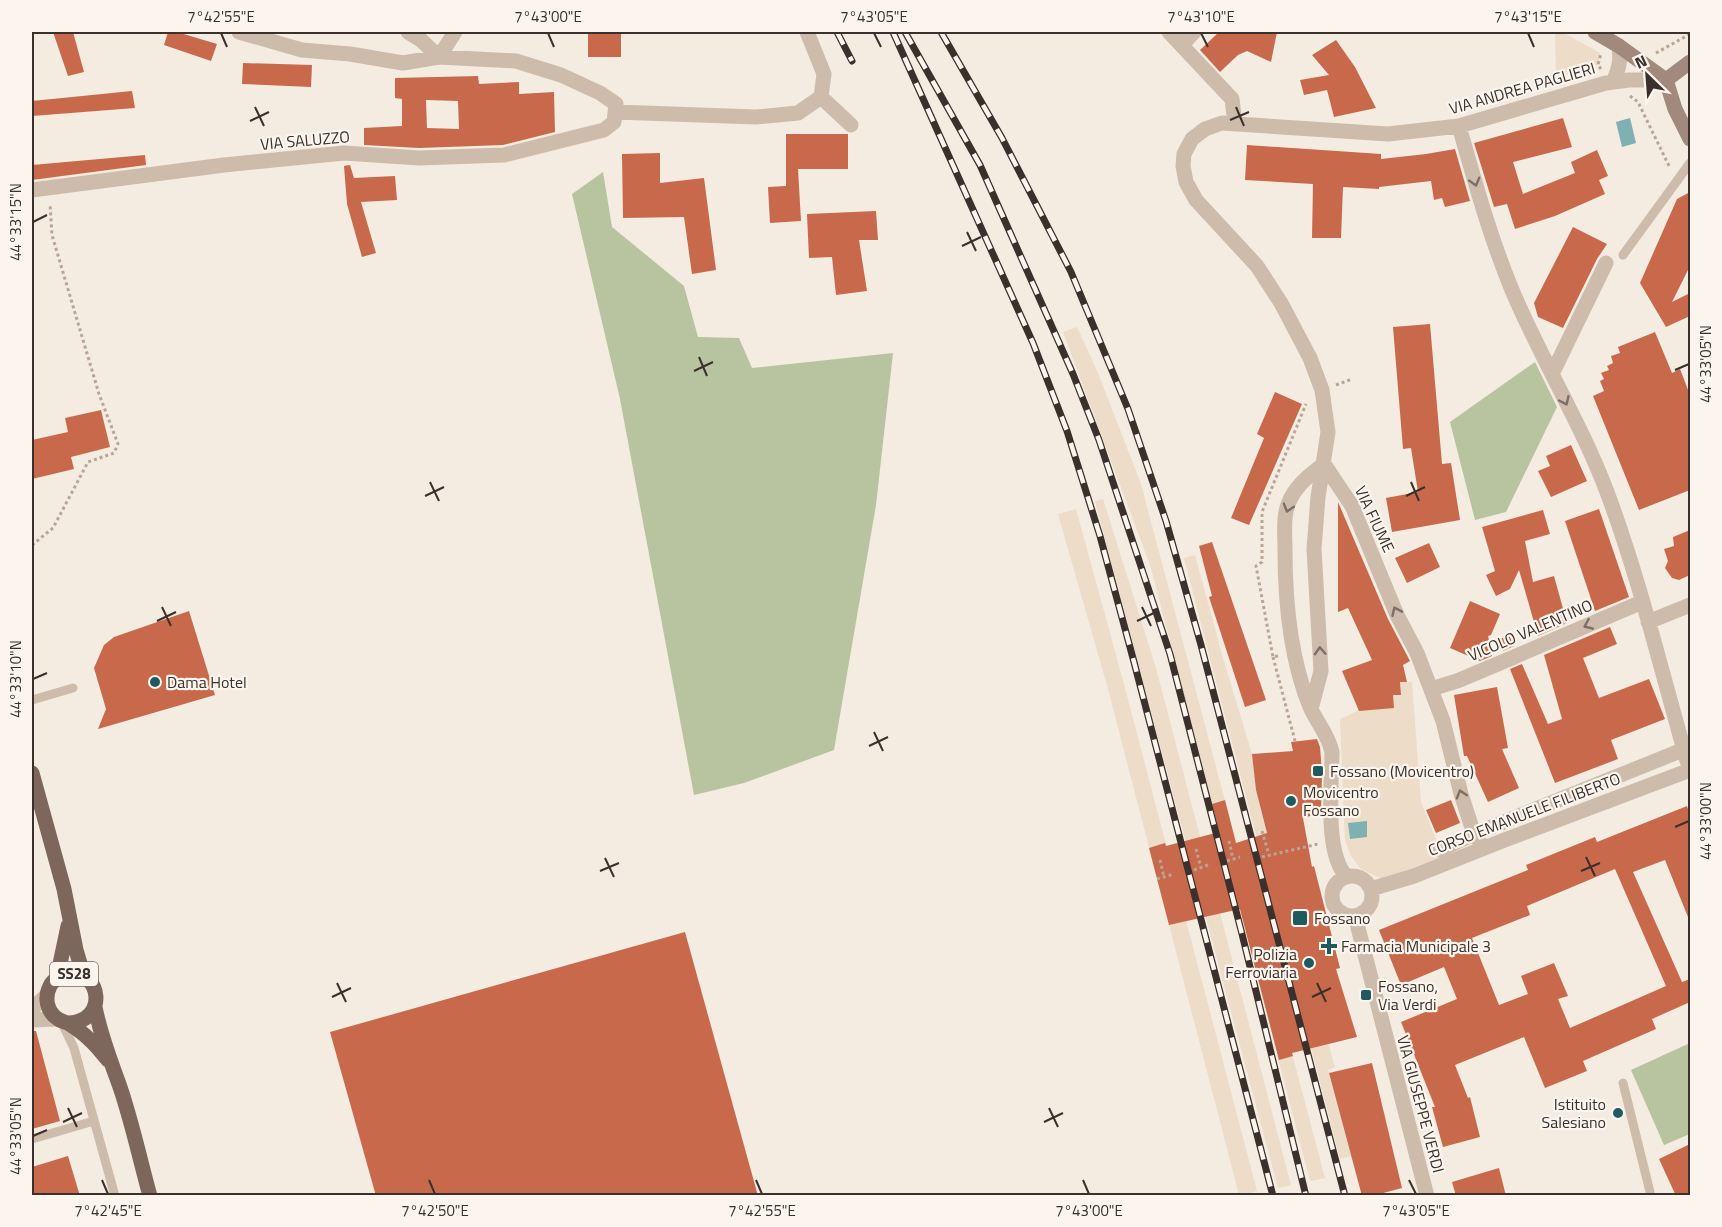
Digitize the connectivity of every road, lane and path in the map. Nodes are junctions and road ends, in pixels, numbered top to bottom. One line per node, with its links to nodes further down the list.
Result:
1 (239, 32): 12 (street)
2 (408, 32): 12 (street)
3 (455, 32): 12 (street)
4 (807, 32): 18 (street)
5 (1169, 32): 9 (street)
6 (1194, 32): 9 (street)
7 (1595, 32): 10 (street)
8 (1690, 34): 11 (path)
9 (1182, 45): 20 (street)
10 (1611, 50): 14 (path); 15 (street); 16 (street, VIA ANDREA PAGLIERI)
11 (1657, 54)
12 (439, 57): 19 (street)
13 (1690, 62): 15 (street)
14 (1600, 71)
15 (1666, 80): 16 (street, VIA ANDREA PAGLIERI); 23 (street)
16 (1613, 82): 22 (street, VIA ANDREA PAGLIERI)
17 (1624, 93): 25 (path)
18 (821, 97): 19 (street, VIA SALUZZO); 21 (street)
19 (614, 117): 26 (street, VIA SALUZZO)
20 (1235, 124): 22 (street, VIA ANDREA PAGLIERI); 31 (street)
21 (851, 125)
22 (1459, 126): 30 (street, one-way to 30)
23 (1690, 139)
24 (1690, 163): 25 (lane)
25 (1676, 182): 28 (lane)
26 (49, 187): 27 (street, VIA SALUZZO); 32 (path)
27 (32, 190)
28 (1623, 255)
29 (1606, 263): 30 (street)
30 (1552, 374): 33 (street, one-way to 33)
31 (1324, 464): 38 (street, VIA FIUME, one-way to 31); 40 (street, one-way to 31); 40 (street, one-way to 40)
32 (32, 545)
33 (1642, 602): 35 (street); 38 (street, VICOLO VALENTINO, one-way to 38)
34 (1690, 605): 35 (street)
35 (1648, 622): 42 (street)
36 (1273, 657): 41 (path)
37 (73, 688): 39 (lane)
38 (1431, 689): 46 (street, VIA FIUME, one-way to 38)
39 (32, 700)
40 (1311, 708): 48 (street)
41 (1294, 741)
42 (1687, 748): 43 (street); 46 (street, CORSO EMANUELE FILIBERTO)
43 (1690, 771): 49 (street, CORSO EMANUELE FILIBERTO)
44 (33, 781): 67 (main road, SS28)
45 (1262, 831): 52 (path)
46 (1474, 834): 49 (street, VIA FIUME); 51 (street, CORSO EMANUELE FILIBERTO)
47 (1229, 841): 55 (path)
48 (1332, 842): 52 (path); 63 (street)
49 (1484, 848): 65 (street, CORSO EMANUELE FILIBERTO)
50 (1196, 849): 59 (path)
51 (1440, 850)
52 (1269, 855): 54 (path)
53 (1240, 857): 55 (path)
54 (1262, 857)
55 (1233, 859): 57 (path)
56 (1160, 860): 62 (path)
57 (1227, 861)
58 (1208, 865): 59 (path)
59 (1201, 868): 60 (path)
60 (1194, 870)
61 (1174, 874): 62 (path)
62 (1164, 877): 64 (path)
63 (1347, 877): 65 (street); 66 (street)
64 (1157, 879)
65 (1371, 889): 66 (street)
66 (1355, 916): 81 (street, VIA GIUSEPPE VERDI)
67 (69, 920): 68 (main road, SS28); 69 (main road, SS28)
68 (84, 977): 69 (main road, SS28); 71 (main road, SS28)
69 (57, 978): 70 (main road, SS28)
70 (46, 995): 72 (street); 74 (main road, SS28)
71 (95, 1007): 74 (main road, SS28); 75 (main road, SS28)
72 (32, 1009)
73 (32, 1020): 74 (street)
74 (62, 1021): 75 (main road, SS28); 77 (lane)
75 (108, 1060): 80 (main road, SS28)
76 (1623, 1083): 82 (lane)
77 (94, 1121): 78 (lane); 79 (lane)
78 (32, 1139)
79 (115, 1196)
80 (150, 1196)
81 (1427, 1196)
82 (1651, 1196)

